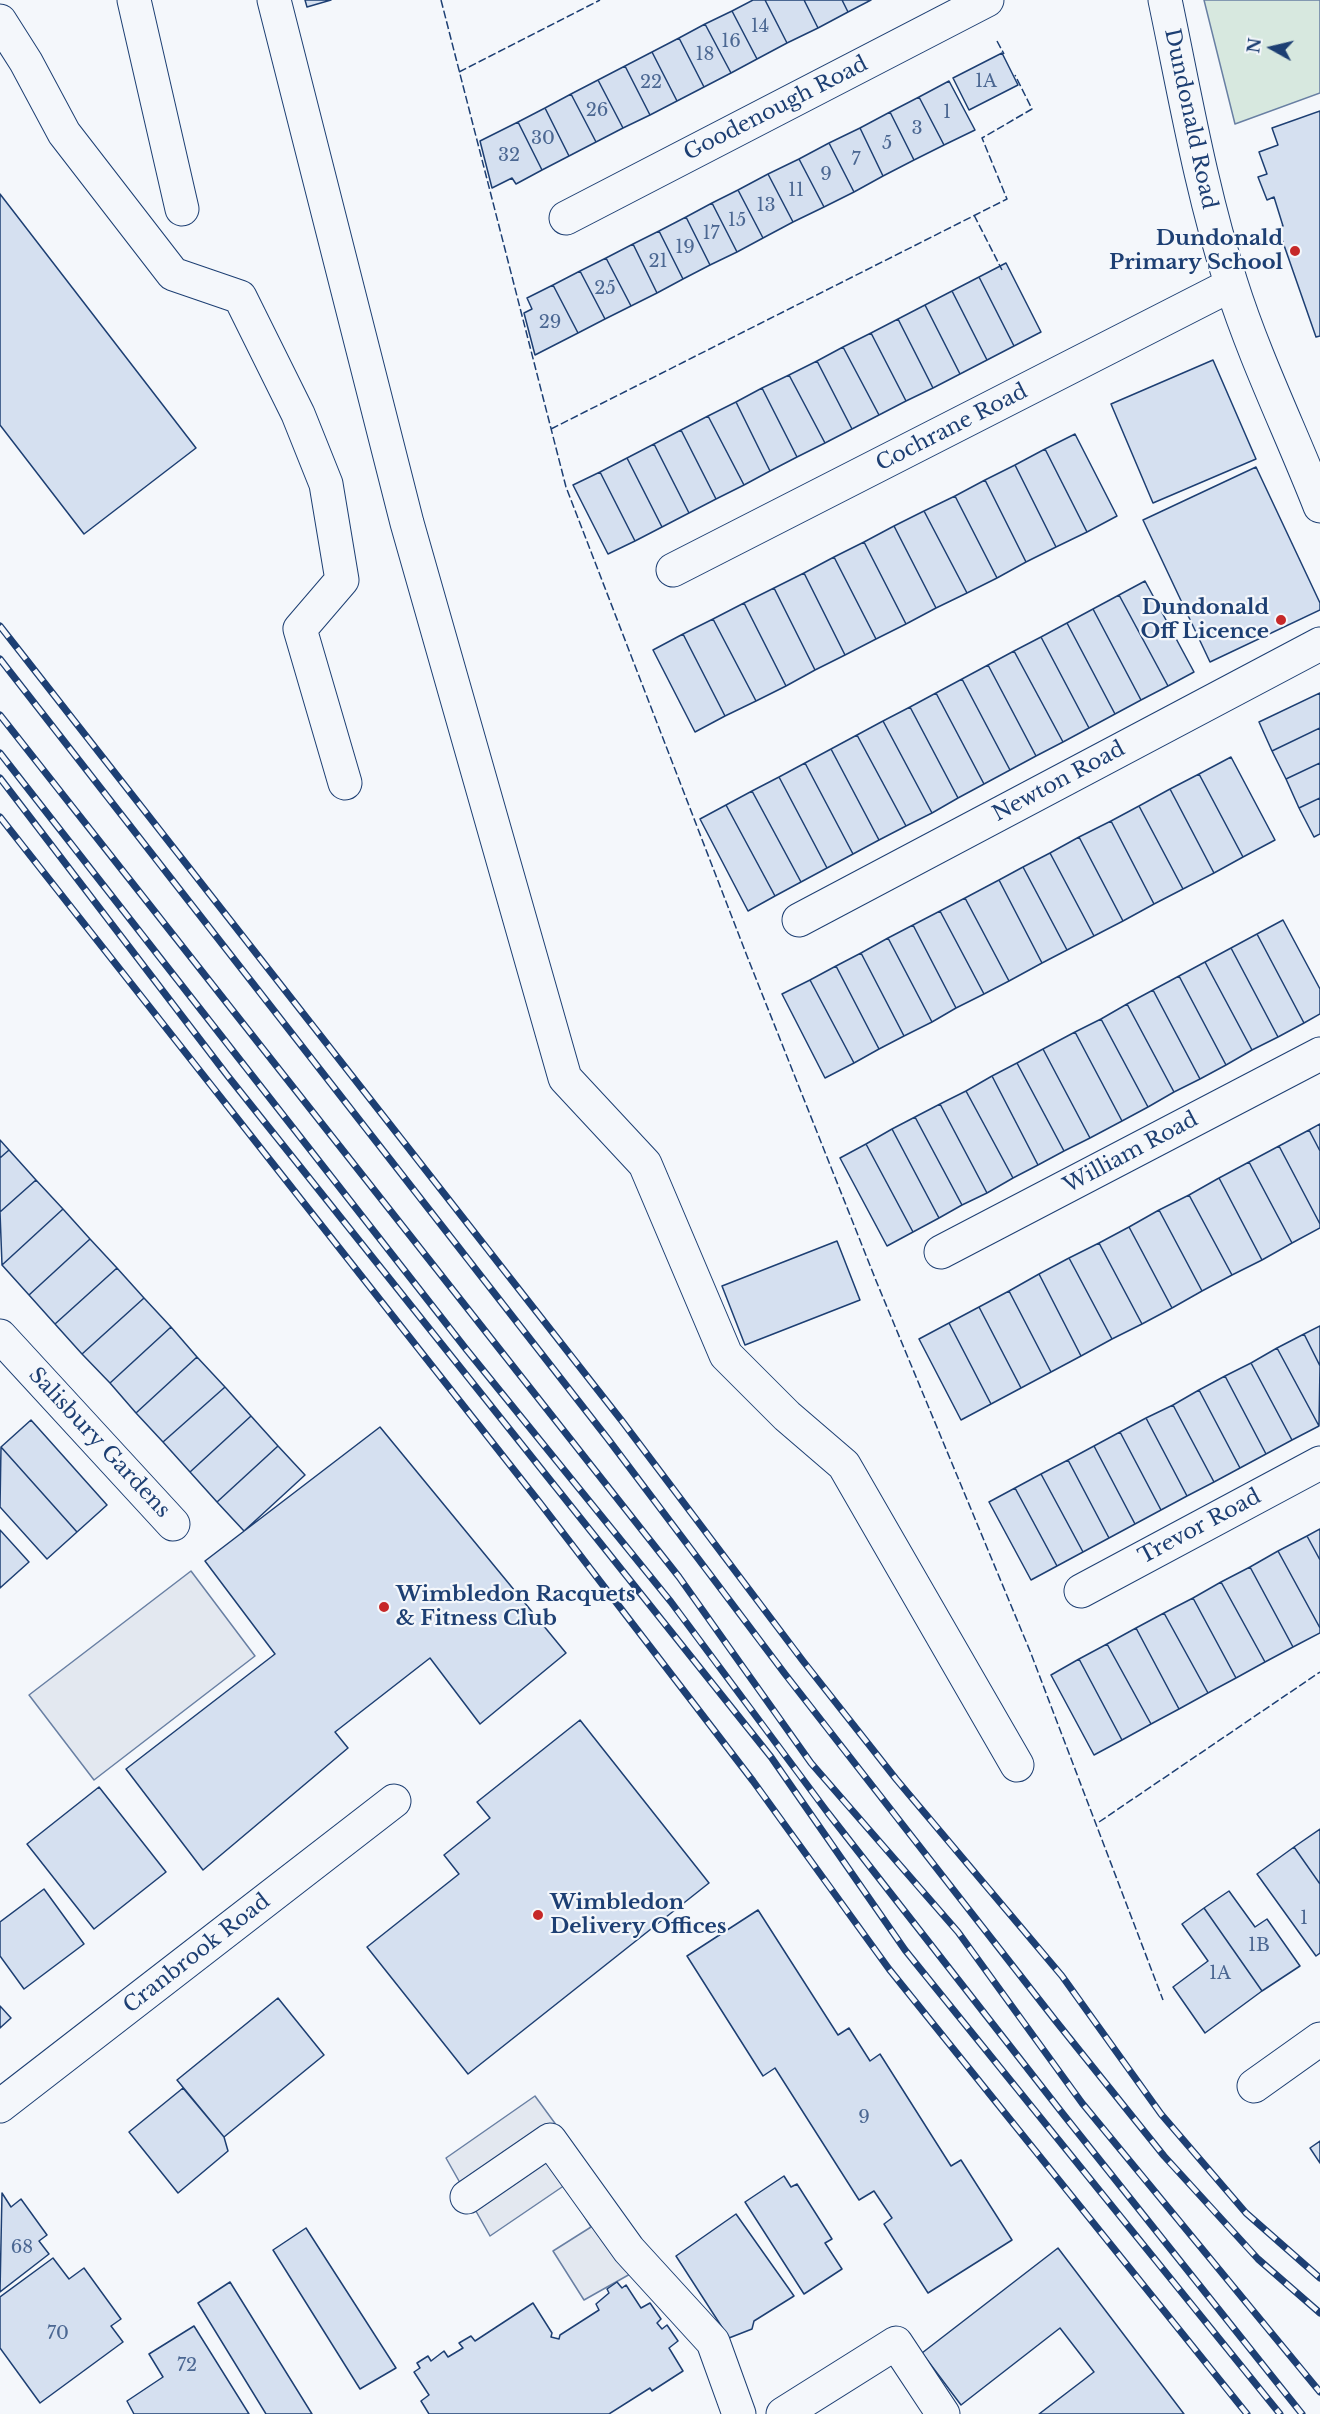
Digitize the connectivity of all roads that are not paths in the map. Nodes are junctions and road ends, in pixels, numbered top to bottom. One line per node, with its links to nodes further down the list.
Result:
1 (12, 0): 6 (street)
2 (134, 0): 8 (street)
3 (274, 0): 22 (street)
4 (987, 0): 9 (street, Goodenough Road)
5 (1165, 0): 10 (street, Dundonald Road)
6 (0, 5)
7 (0, 21): 14 (street)
8 (182, 209)
9 (566, 219)
10 (1231, 285): 11 (street, Dundonald Road); 12 (street, Cochrane Road)
11 (1320, 506)
12 (673, 570)
13 (1320, 644): 15 (street, Newton Road)
14 (345, 783)
15 (799, 920)
16 (1320, 1054): 17 (street, William Road)
17 (941, 1252)
18 (0, 1336): 20 (street, Salisbury Gardens)
19 (1320, 1463): 21 (street, Trevor Road)
20 (173, 1524)
21 (1081, 1591)
22 (1017, 1765)
23 (393, 1801): 26 (street, Cranbrook Road)
24 (1320, 2039): 25 (street)
25 (1254, 2086)
26 (0, 2106)
27 (467, 2197): 28 (street)
28 (739, 2414)
29 (783, 2414): 30 (street)
30 (943, 2414)

